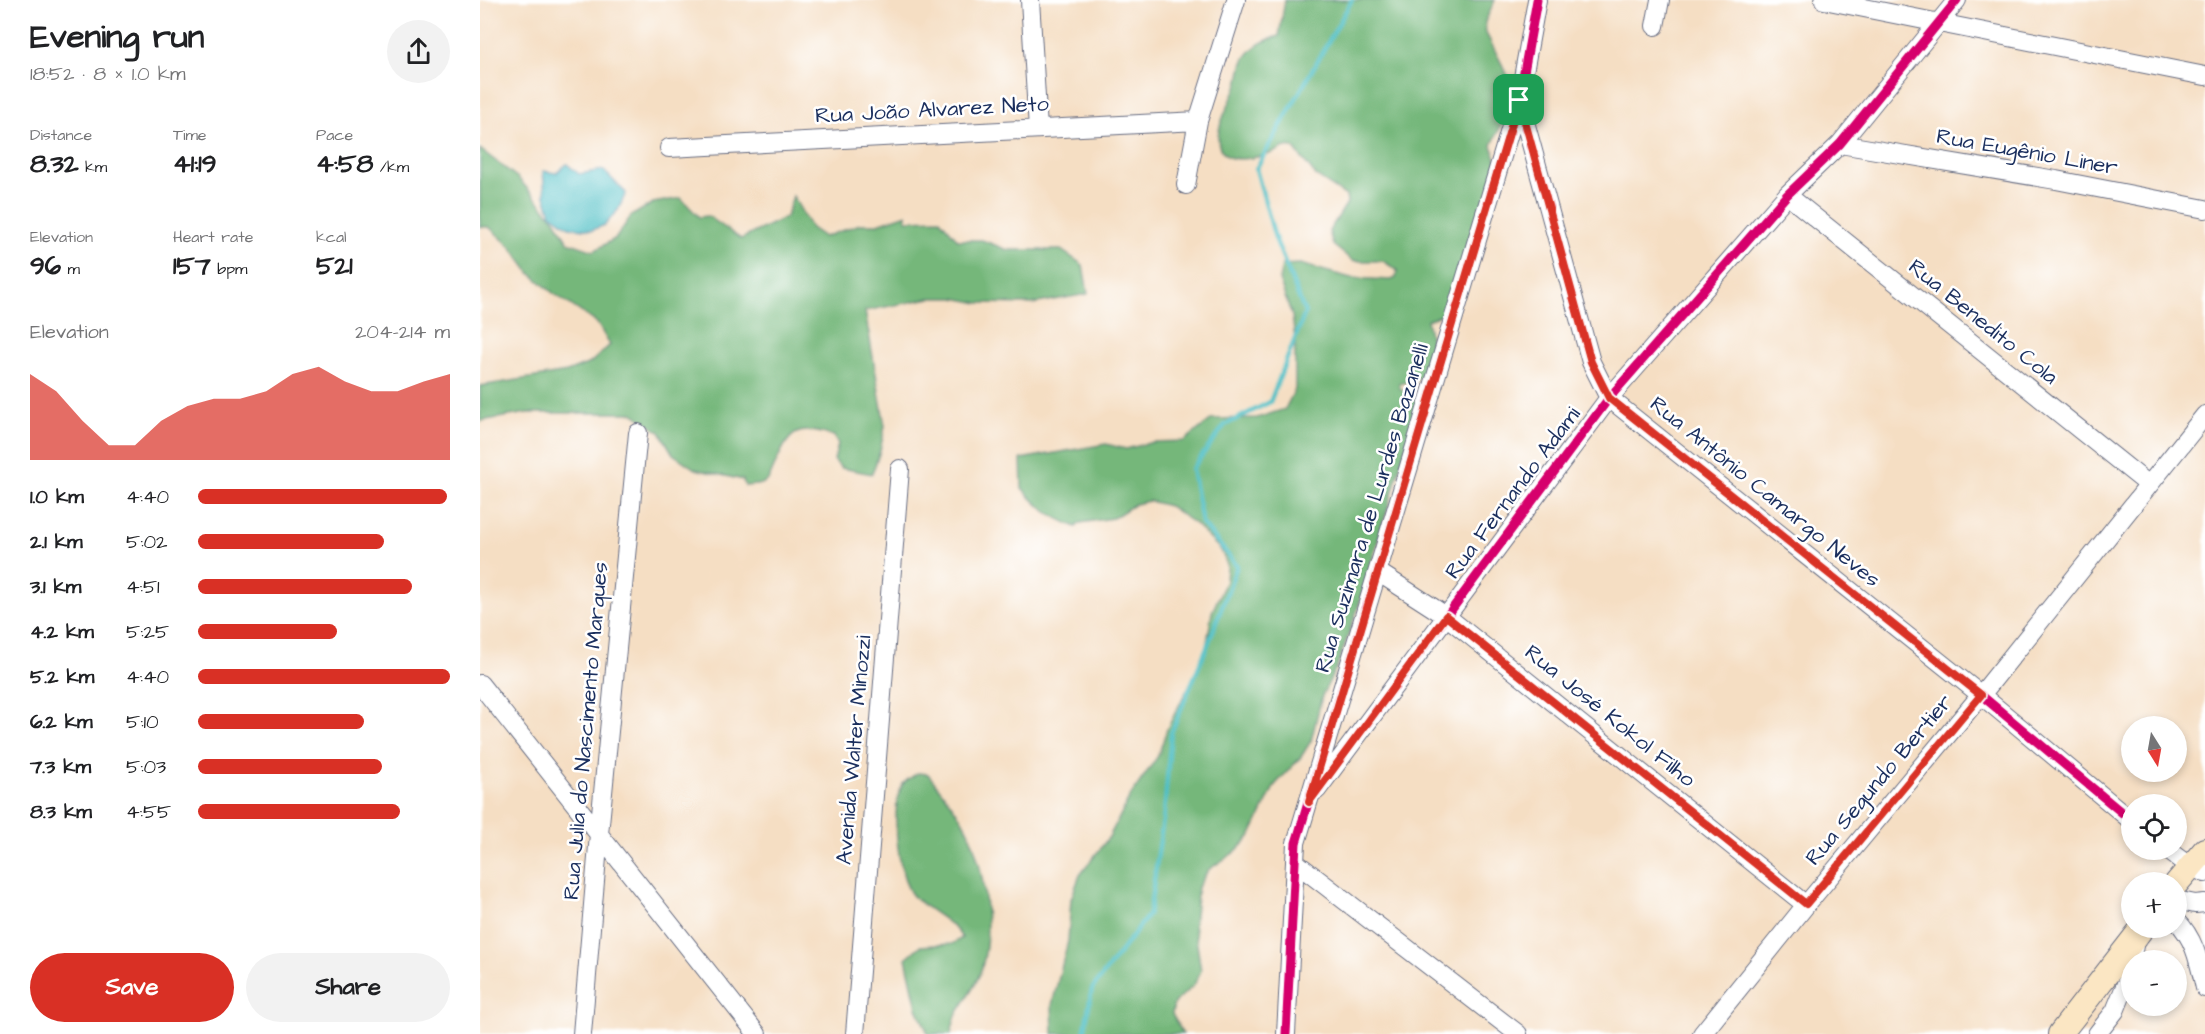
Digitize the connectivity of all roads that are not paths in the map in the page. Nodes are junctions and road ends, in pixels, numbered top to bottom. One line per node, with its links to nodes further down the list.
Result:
1 (1030, 0): 12 (street)
2 (1236, 0): 11 (street)
3 (1537, 0): 10 (street, Rua Suzimara de Lurdes Bazanelli)
4 (1660, 0): 8 (street)
5 (1824, 0): 7 (street)
6 (1957, 0): 7 (street, Rua Fernando Adami)
7 (1938, 22): 9 (street); 13 (street, Rua Fernando Adami)
8 (1656, 26)
9 (2205, 76)
10 (1519, 100): 18 (street, Rua Antônio Camargo Neves); 23 (street, Rua Suzimara de Lurdes Bazanelli)
11 (1198, 121): 12 (street, Rua João Alvarez Neto); 15 (street)
12 (1038, 129): 14 (street, Rua João Alvarez Neto)
13 (1840, 144): 16 (street, Rua Fernando Adami); 17 (street, Rua Eugênio Liner)
14 (669, 148)
15 (1186, 185)
16 (1787, 195): 18 (street, Rua Fernando Adami); 22 (street, Rua Benedito Cola)
17 (2205, 209)
18 (1609, 398): 24 (street, Rua Fernando Adami); 26 (street, Rua Antônio Camargo Neves)
19 (2205, 415): 22 (street, Rua Segundo Bertier)
20 (639, 433): 29 (street, Rua Julia do Nascimento Marques)
21 (900, 469): 40 (street, Avenida Walter Minozzi)
22 (2149, 485): 26 (street, Rua Segundo Bertier)
23 (1378, 572): 24 (street, Rua José Kokol Filho); 27 (street, Rua Suzimara de Lurdes Bazanelli)
24 (1446, 616): 27 (street, Rua Fernando Adami); 33 (street, Rua José Kokol Filho)
25 (480, 684): 29 (street)
26 (1981, 695): 28 (street, Rua Antônio Camargo Neves); 33 (street, Rua Segundo Bertier)
27 (1309, 802): 30 (street, Rua Suzimara de Lurdes Bazanelli)
28 (2121, 812)
29 (599, 834): 38 (street, Rua Julia do Nascimento Marques); 39 (street)
30 (1295, 862): 41 (street, Rua Suzimara de Lurdes Bazanelli); 42 (street)
31 (2187, 902): 32 (street)
32 (2205, 903)
33 (1806, 904): 43 (street, Rua Segundo Bertier)
34 (2187, 933): 37 (street)
35 (2135, 938): 44 (street)
36 (2138, 938): 45 (street)
37 (2205, 988)
38 (582, 1034)
39 (757, 1034)
40 (855, 1034)
41 (1286, 1034)
42 (1518, 1034)
43 (1702, 1034)
44 (2060, 1034)
45 (2097, 1034)

